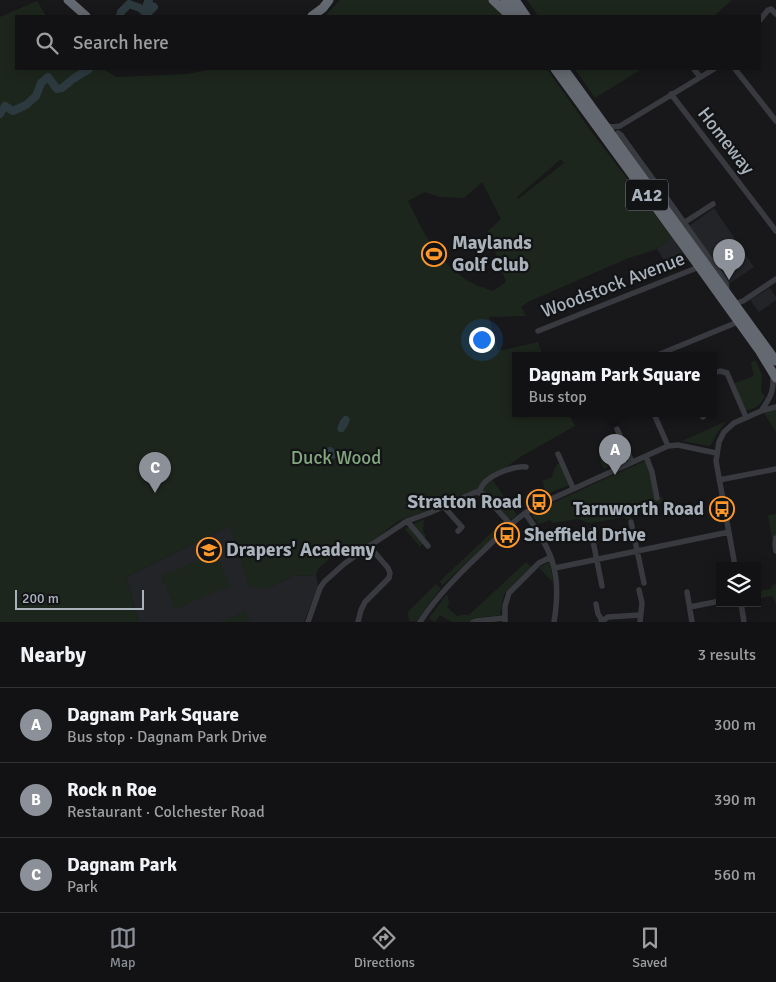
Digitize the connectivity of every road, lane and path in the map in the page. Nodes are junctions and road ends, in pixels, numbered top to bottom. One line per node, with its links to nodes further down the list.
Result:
1 (68, 0): 7 (highway)
2 (329, 0): 8 (highway)
3 (493, 0): 9 (highway)
4 (505, 0): 10 (highway)
5 (515, 0): 11 (highway)
6 (776, 14): 12 (street)
7 (85, 15)
8 (313, 15)
9 (509, 15)
10 (516, 15)
11 (525, 15)
12 (761, 19)
13 (555, 70): 27 (highway, A12)
14 (565, 70): 21 (highway, A12)
15 (695, 70): 18 (street)
16 (712, 70): 18 (street)
17 (736, 70): 20 (street)
18 (700, 77): 19 (street)
19 (671, 94): 22 (street); 26 (street, Homeway)
20 (776, 121)
21 (607, 127): 22 (street); 23 (highway, A12)
22 (618, 130): 23 (street); 25 (street)
23 (618, 144): 25 (highway, A12)
24 (713, 204): 25 (street)
25 (681, 225): 29 (highway, A12)
26 (776, 231)
27 (699, 267): 29 (highway, A12); 30 (street, Woodstock Avenue)
28 (776, 279): 29 (street)
29 (740, 310): 31 (street); 32 (highway, A12); 34 (highway, A12)
30 (538, 330)
31 (666, 352)
32 (776, 361)
33 (717, 372): 39 (street)
34 (774, 374): 35 (street)
35 (774, 390): 37 (street)
36 (776, 407): 37 (street)
37 (761, 411): 39 (street)
38 (655, 417): 41 (street)
39 (746, 418): 42 (street)
40 (617, 429): 45 (street)
41 (668, 446): 42 (street); 44 (street)
42 (716, 453): 48 (street)
43 (558, 454): 49 (street)
44 (646, 456): 45 (street); 51 (street)
45 (632, 462): 49 (street)
46 (526, 467): 50 (street)
47 (776, 469): 48 (street)
48 (719, 480): 59 (street)
49 (573, 488): 53 (street)
50 (479, 492): 52 (street); 56 (street)
51 (657, 498)
52 (444, 507): 54 (street); 57 (street)
53 (525, 513): 56 (street); 65 (street)
54 (407, 522): 61 (street); 62 (street)
55 (631, 522): 64 (street)
56 (510, 524): 82 (street)
57 (458, 531)
58 (591, 531): 66 (street)
59 (729, 532): 64 (street); 67 (street)
60 (776, 538): 63 (street)
61 (369, 546): 80 (street); 81 (street)
62 (428, 546)
63 (776, 551)
64 (637, 552): 66 (street); 69 (street)
65 (552, 557): 68 (street); 78 (street)
66 (597, 560): 68 (street); 70 (street)
67 (734, 562)
68 (555, 568): 84 (street)
69 (644, 583)
70 (602, 586)
71 (639, 590): 77 (street)
72 (687, 592): 75 (street)
73 (716, 602): 75 (street)
74 (596, 604): 79 (street)
75 (690, 607): 86 (street)
76 (742, 607): 87 (street)
77 (640, 615): 79 (street); 85 (street)
78 (504, 620): 83 (street)
79 (601, 621)
80 (308, 622)
81 (358, 622)
82 (420, 622)
83 (473, 622)
84 (554, 622)
85 (640, 622)
86 (692, 622)
87 (744, 622)

